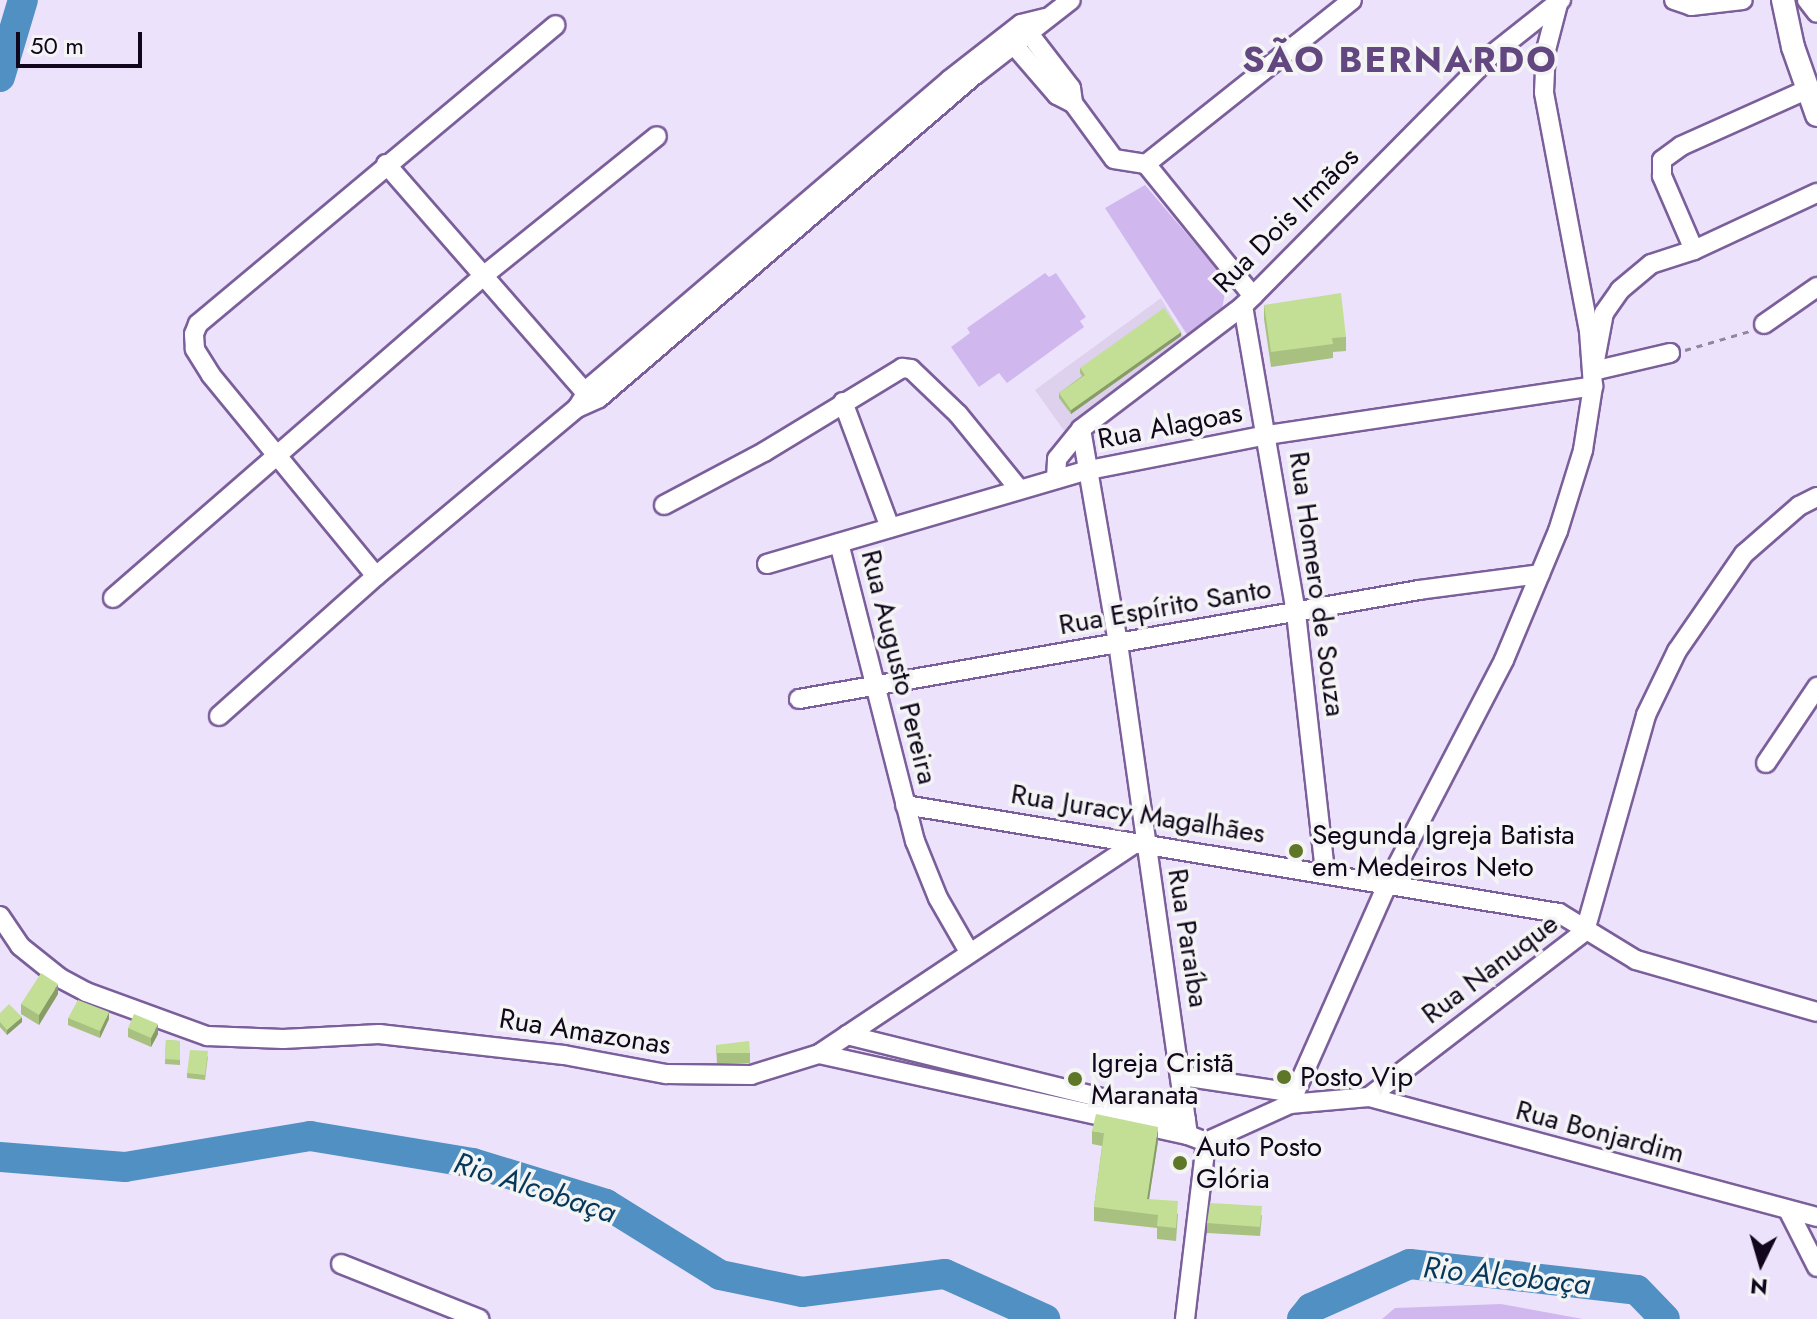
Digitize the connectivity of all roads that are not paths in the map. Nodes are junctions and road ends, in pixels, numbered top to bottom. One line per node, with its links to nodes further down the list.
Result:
1 (1071, 0): 10 (street)
2 (1352, 0): 15 (street)
3 (1674, 0): 4 (street)
4 (1743, 0)
5 (1783, 0): 11 (main road)
6 (1807, 0): 8 (street)
7 (1560, 2): 20 (street, Rua Dois Irmãos); 23 (street)
8 (1817, 13)
9 (556, 25): 14 (street)
10 (1017, 35): 15 (street); 24 (street)
11 (1806, 90): 12 (main road); 17 (street)
12 (1817, 115)
13 (657, 136): 18 (street)
14 (386, 164): 18 (street); 28 (street)
15 (1146, 164): 20 (street, Rua Homero de Souza)
16 (1817, 193): 17 (street)
17 (1694, 250): 23 (street)
18 (483, 276): 24 (street); 28 (street)
19 (1817, 287): 21 (street)
20 (1248, 301): 26 (street, Rua Dois Irmãos); 27 (street, Rua Homero de Souza)
21 (1764, 324)
22 (1670, 353): 23 (street, Rua Alagoas)
23 (1593, 378): 27 (street, Rua Alagoas); 37 (street)
24 (585, 400): 38 (street)
25 (843, 402): 31 (street); 33 (street); 34 (street)
26 (1081, 429): 29 (street, Rua Paraíba); 30 (street, Rua Dois Irmãos)
27 (1267, 435): 29 (street, Rua Alagoas); 40 (street, Rua Homero de Souza)
28 (277, 459): 38 (street); 39 (street)
29 (1089, 470): 30 (street, Rua Alagoas); 41 (street, Rua Paraíba)
30 (1056, 479): 31 (street, Rua Alagoas)
31 (1019, 489): 34 (street, Rua Alagoas)
32 (1817, 497): 52 (street, Rua Nanuque)
33 (664, 505)
34 (890, 528): 35 (street, Rua Alagoas)
35 (839, 543): 36 (street, Rua Alagoas); 42 (street, Rua Augusto Pereira)
36 (767, 564)
37 (1540, 574): 40 (street, Rua Espírito Santo); 50 (street)
38 (376, 576): 45 (street)
39 (113, 598)
40 (1296, 613): 41 (street, Rua Espírito Santo); 49 (street, Rua Homero de Souza)
41 (1118, 643): 42 (street, Rua Espírito Santo); 48 (street, Rua Paraíba)
42 (876, 685): 44 (street, Rua Espírito Santo); 47 (street, Rua Augusto Pereira)
43 (1817, 687): 46 (street)
44 (799, 699)
45 (219, 716)
46 (1766, 763)
47 (905, 805): 48 (street, Rua Juracy Magalhães); 53 (street, Rua Augusto Pereira)
48 (1140, 844): 49 (street, Rua Juracy Magalhães); 53 (street, Rua Amazonas); 57 (street, Rua Paraíba)
49 (1325, 872): 50 (street, Rua Juracy Magalhães)
50 (1388, 883): 52 (street, Rua Juracy Magalhães); 59 (street)
51 (0, 916): 56 (street, Rua Amazonas)
52 (1585, 931): 54 (street, Rua Juracy Magalhães); 58 (street, Rua Nanuque)
53 (969, 952): 55 (street, Rua Amazonas)
54 (1817, 1012)
55 (847, 1035): 56 (street, Rua Amazonas); 60 (street)
56 (819, 1054): 60 (street)
57 (1181, 1076): 59 (street); 60 (street, Rua Paraíba)
58 (1369, 1097): 59 (street); 62 (street, Rua Bonjardim)
59 (1292, 1098): 61 (street)
60 (1187, 1127): 61 (street)
61 (1206, 1142): 67 (street)
62 (1788, 1210): 63 (street, Rua Bonjardim); 65 (street)
63 (1817, 1217)
64 (341, 1264): 66 (street)
65 (1817, 1267)
66 (479, 1319)
67 (1185, 1319)

